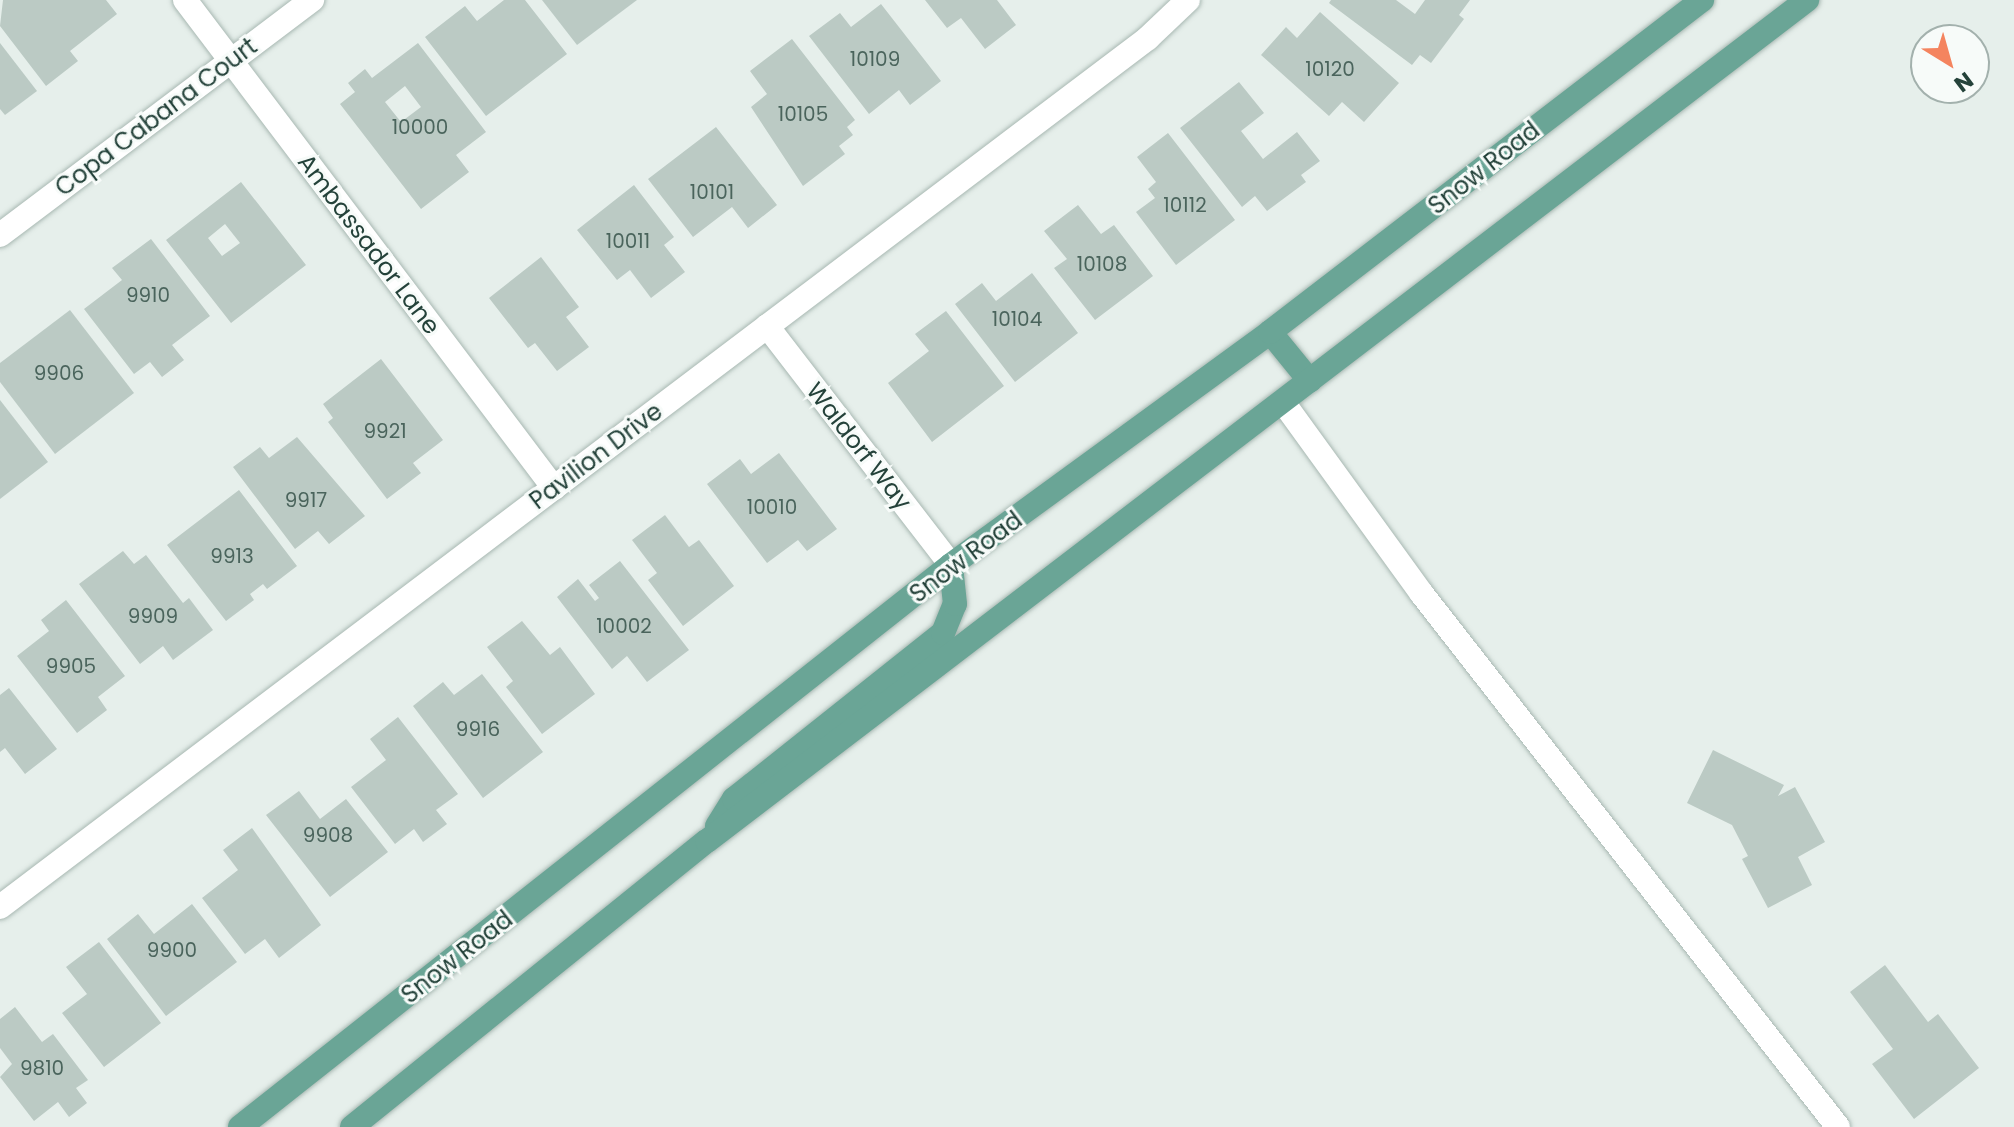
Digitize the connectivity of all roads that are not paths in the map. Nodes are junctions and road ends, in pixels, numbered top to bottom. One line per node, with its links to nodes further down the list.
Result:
1 (185, 0): 6 (street, Ambassador Lane)
2 (312, 0): 6 (street, Copa Cabana Court)
3 (1188, 0): 8 (street, Pavilion Drive)
4 (1702, 0): 9 (main road, Snow Road)
5 (1807, 0): 10 (main road)
6 (231, 61): 7 (street, Copa Cabana Court); 12 (street, Ambassador Lane)
7 (0, 235)
8 (767, 326): 12 (street, Pavilion Drive); 13 (street, Waldorf Way)
9 (1270, 332): 10 (main road); 13 (main road, Snow Road)
10 (1310, 381): 11 (main road)
11 (1283, 402): 14 (main road); 18 (street)
12 (554, 488): 15 (street, Pavilion Drive)
13 (951, 565): 14 (main road); 16 (main road, Snow Road)
14 (707, 841): 17 (main road)
15 (0, 907)
16 (240, 1127)
17 (352, 1127)
18 (1838, 1127)

